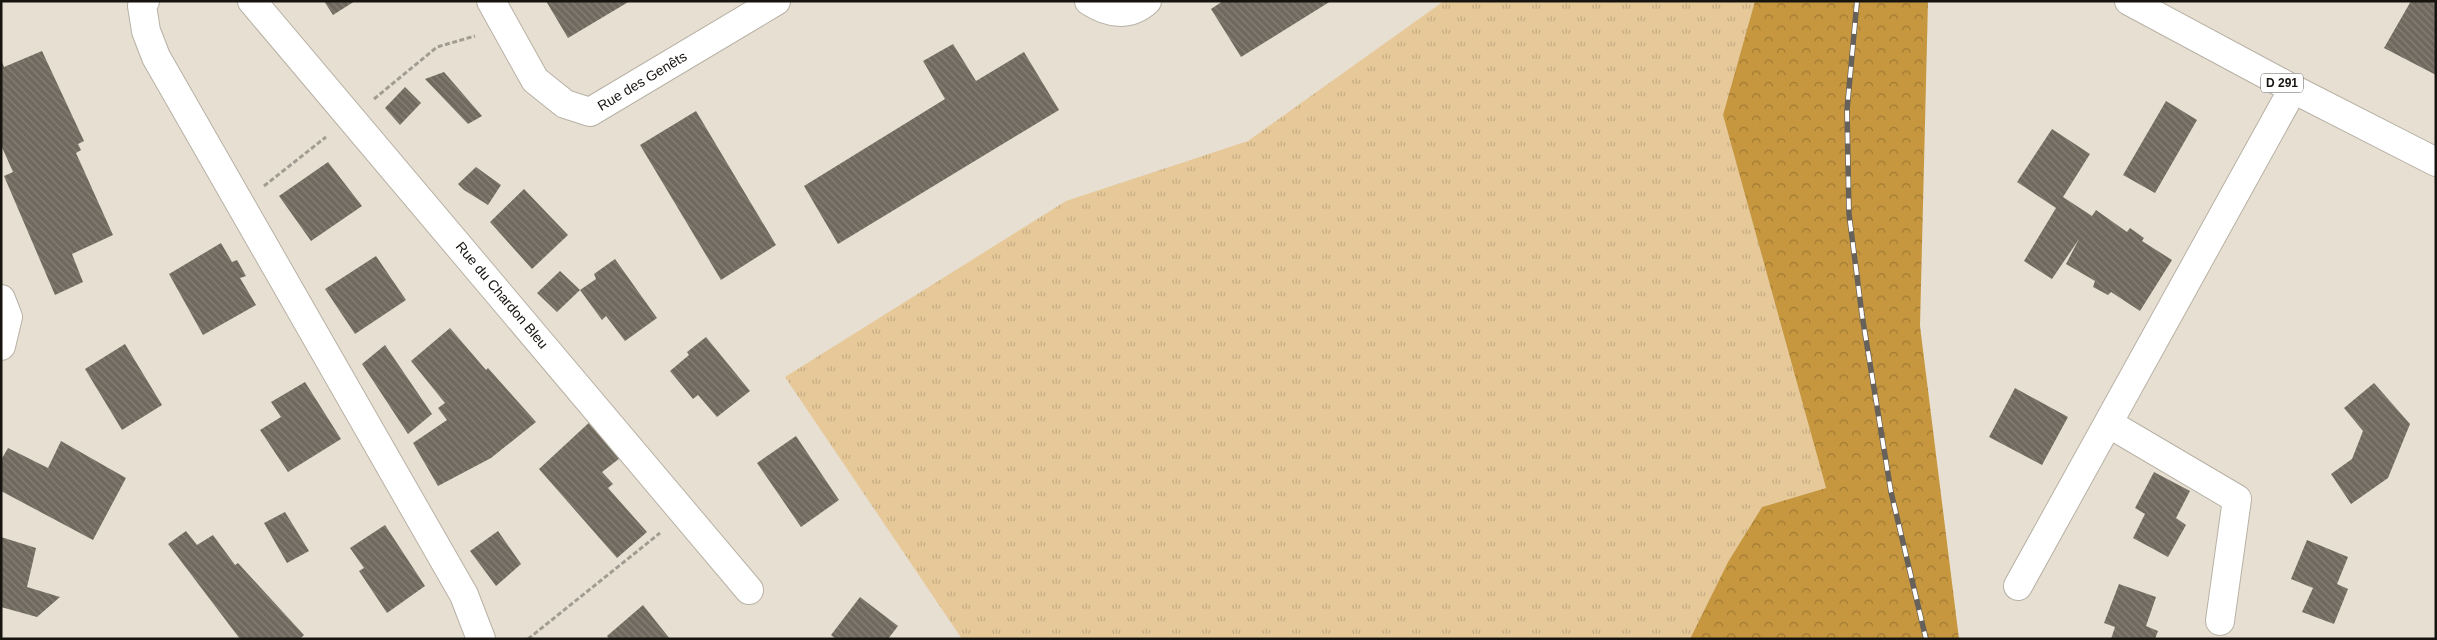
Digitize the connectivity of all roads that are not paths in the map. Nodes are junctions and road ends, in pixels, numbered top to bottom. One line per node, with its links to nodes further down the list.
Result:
1 (145, 1): 16 (street)
2 (252, 1): 14 (street, Rue du Chardon Bleu)
3 (491, 1): 4 (street, Rue des Genêts)
4 (776, 1)
5 (1089, 1): 6 (street)
6 (1147, 1)
7 (2129, 1): 8 (street, D 291)
8 (2293, 89): 9 (street, D 291); 12 (street)
9 (2436, 162)
10 (1, 299): 11 (street)
11 (1, 346)
12 (2108, 424): 13 (street); 15 (street)
13 (2018, 586)
14 (749, 590)
15 (2220, 621)
16 (481, 639)

